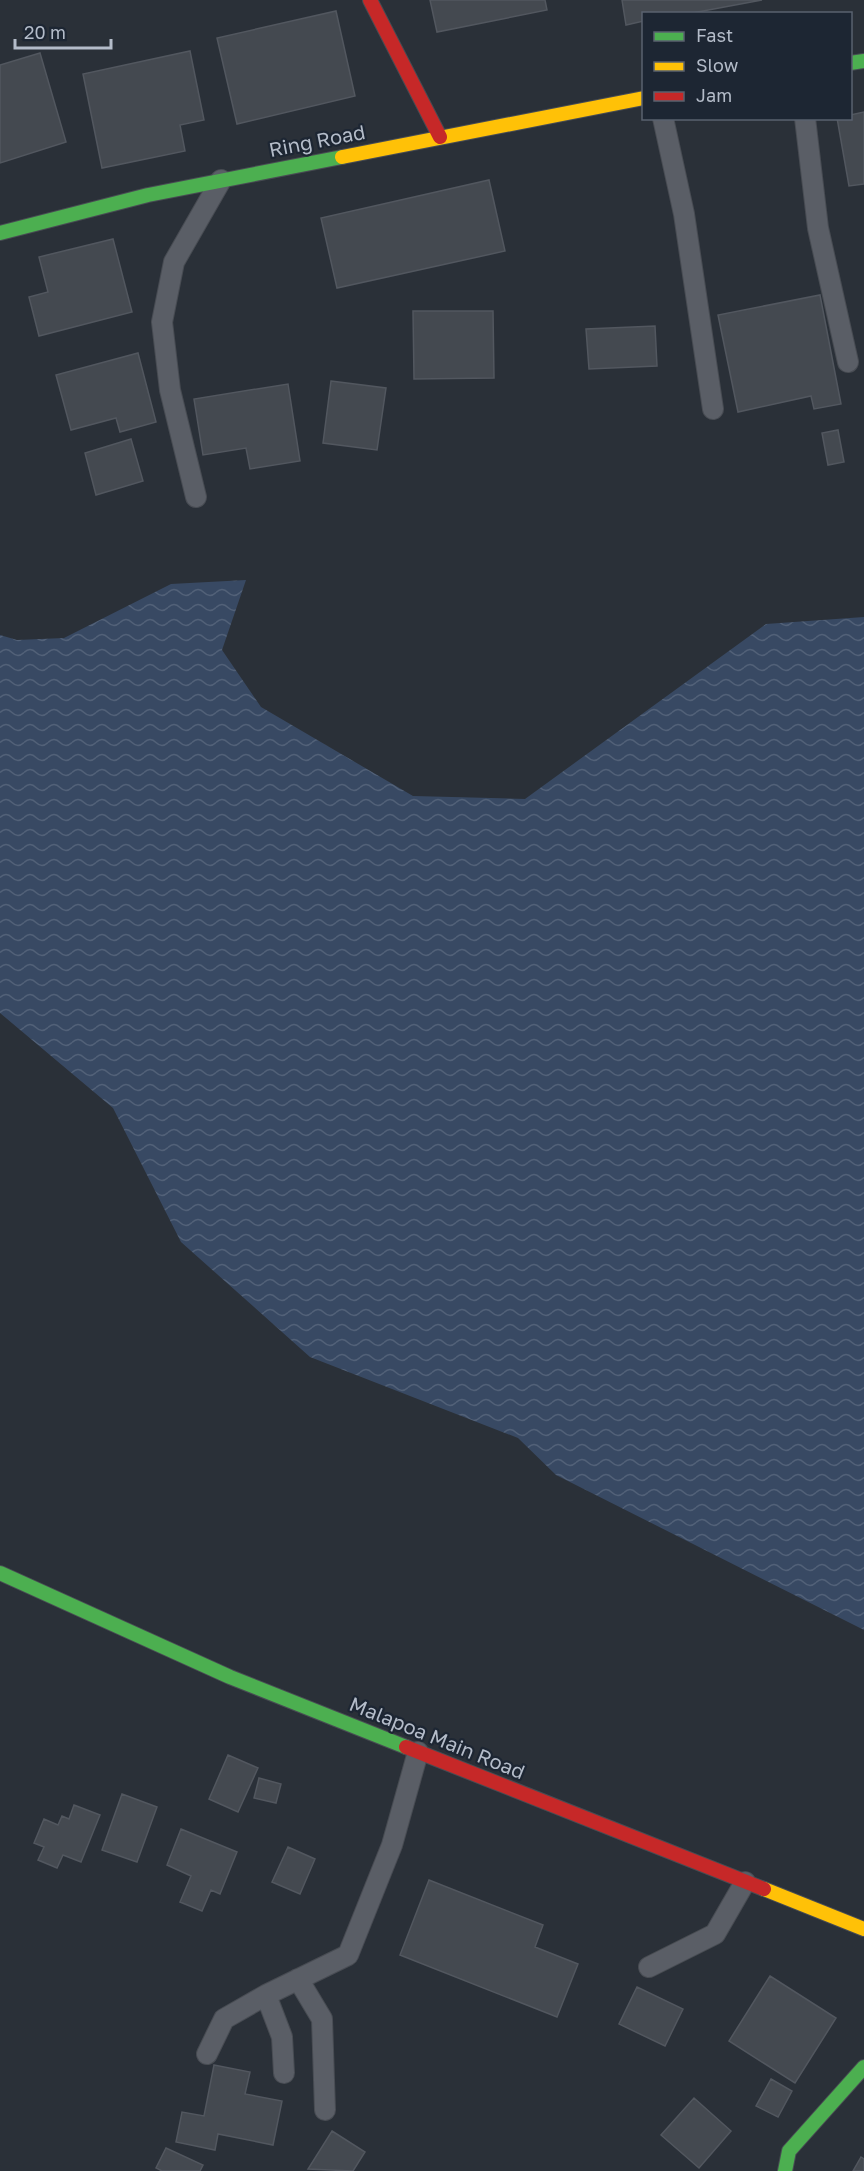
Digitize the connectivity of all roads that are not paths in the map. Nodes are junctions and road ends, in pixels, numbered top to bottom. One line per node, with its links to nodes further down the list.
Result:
1 (370, 0): 5 (street)
2 (642, 98): 5 (street, Ring Road)
3 (663, 120): 9 (lane)
4 (805, 120): 8 (lane)
5 (440, 137): 6 (street, Ring Road)
6 (220, 180): 7 (street, Ring Road); 10 (lane)
7 (0, 233)
8 (848, 362)
9 (713, 409)
10 (196, 497)
11 (0, 1573): 12 (street, Malapoa Main Road)
12 (418, 1752): 13 (street, Malapoa Main Road); 16 (lane)
13 (745, 1882): 14 (street, Malapoa Main Road); 15 (lane)
14 (864, 1929)
15 (649, 1967)
16 (298, 1979): 17 (lane); 21 (lane)
17 (266, 1995): 18 (lane); 20 (lane)
18 (207, 2054)
19 (864, 2067): 22 (street)
20 (284, 2073)
21 (325, 2110)
22 (786, 2171)

